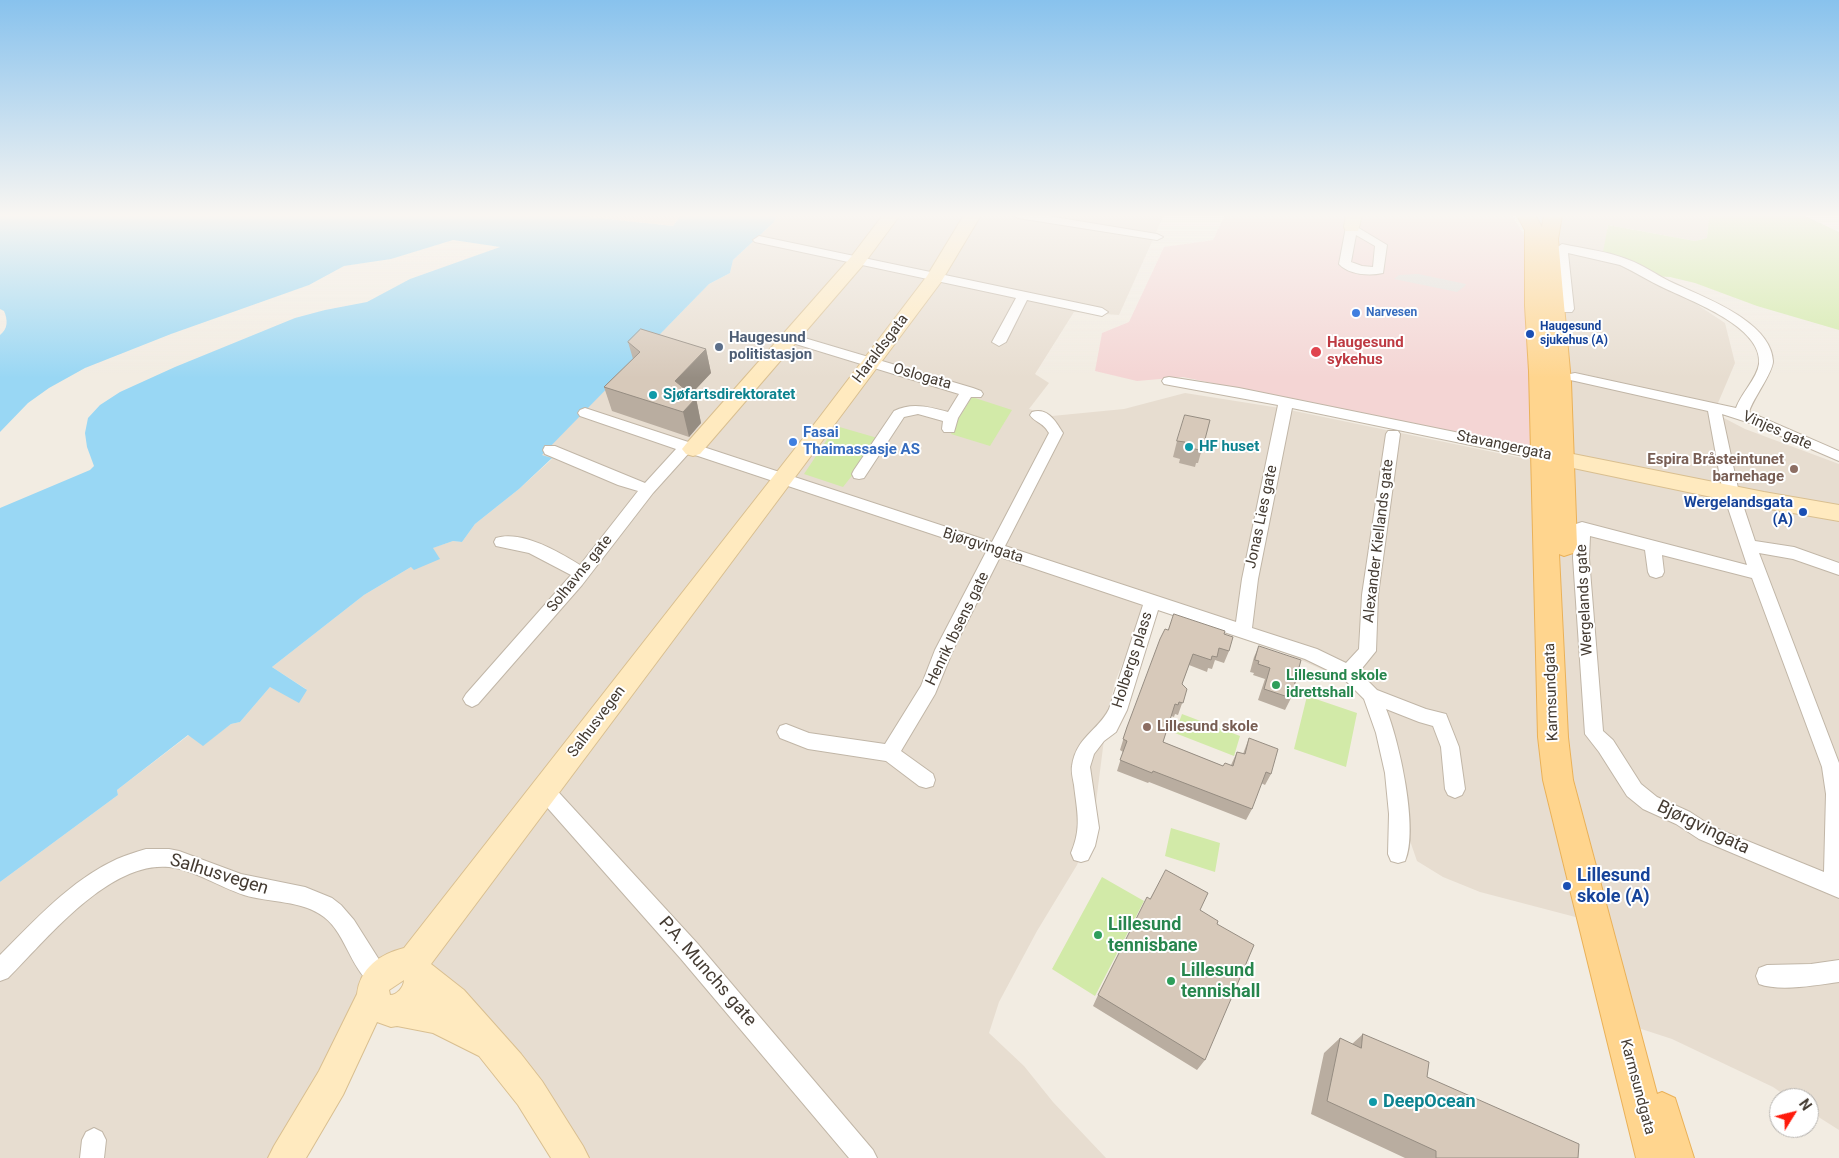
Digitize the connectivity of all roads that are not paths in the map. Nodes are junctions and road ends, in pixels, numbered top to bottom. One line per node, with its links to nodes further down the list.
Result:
1 (850, 269): 12 (street)
2 (894, 269): 8 (street)
3 (940, 269): 8 (street, Haraldsgata)
4 (1534, 269): 27 (main road, Karmsundgata)
5 (1551, 269): 27 (main road, Karmsundgata)
6 (1564, 269): 10 (street)
7 (1638, 269): 21 (street)
8 (935, 278): 9 (street); 14 (street, Haraldsgata)
9 (1024, 296): 11 (street); 13 (street)
10 (1568, 309)
11 (1102, 312)
12 (790, 338): 14 (street, Oslogata); 24 (street)
13 (998, 342)
14 (872, 362): 17 (street, Oslogata); 29 (street, Haraldsgata)
15 (1575, 377): 19 (street)
16 (1169, 381): 18 (street, Stavangergata)
17 (972, 393): 28 (street)
18 (1286, 402): 27 (street, Stavangergata); 42 (street, Jonas Lies gate)
19 (1714, 408): 21 (street, Vinjes gate); 31 (street)
20 (585, 413): 24 (street, Bjørgvingata)
21 (1741, 414): 26 (street, Vinjes gate)
22 (1036, 415): 36 (street, Henrik Ibsens gate)
23 (1393, 434): 43 (street, Alexander Kiellands gate)
24 (690, 448): 29 (street, Bjørgvingata); 30 (street, Solhavns gate)
25 (550, 450): 30 (street)
26 (1839, 456)
27 (1552, 457): 31 (street, Stavangergata); 64 (main road, Karmsundgata); 65 (main road, Karmsundgata)
28 (859, 474)
29 (782, 478): 36 (street, Bjørgvingata); 51 (street, Salhusvegen)
30 (648, 489): 39 (street, Solhavns gate)
31 (1731, 493): 32 (street, Stavangergata); 34 (street)
32 (1839, 513)
33 (502, 542): 39 (street)
34 (1748, 546): 37 (street); 40 (street)
35 (1653, 547): 38 (street); 40 (street, Wergelands gate); 47 (street, Wergelands gate)
36 (997, 551): 41 (street, Bjørgvingata); 48 (street, Henrik Ibsens gate)
37 (1839, 569)
38 (1656, 572)
39 (581, 573): 45 (street, Solhavns gate)
40 (1758, 574): 54 (street)
41 (1152, 602): 42 (street, Bjørgvingata); 52 (street, Holbergs plass)
42 (1243, 631): 43 (street, Bjørgvingata)
43 (1348, 672): 44 (street, Bjørgvingata)
44 (1371, 695): 50 (street, Bjørgvingata); 53 (street, Bjørgvingata)
45 (472, 699)
46 (786, 732): 48 (street)
47 (1594, 734): 54 (street, Bjørgvingata)
48 (890, 753): 49 (street)
49 (926, 780)
50 (1455, 789)
51 (544, 790): 56 (street, Salhusvegen); 63 (street, P.A. Munchs gate)
52 (1081, 853)
53 (1398, 854)
54 (1837, 887)
55 (0, 970): 59 (street, Salhusvegen)
56 (416, 971): 59 (street); 60 (street)
57 (1839, 971): 58 (street)
58 (1767, 976)
59 (385, 998): 60 (street); 61 (street)
60 (489, 1044): 62 (street)
61 (286, 1158)
62 (571, 1158)
63 (865, 1158)
64 (1656, 1158)
65 (1675, 1158)

